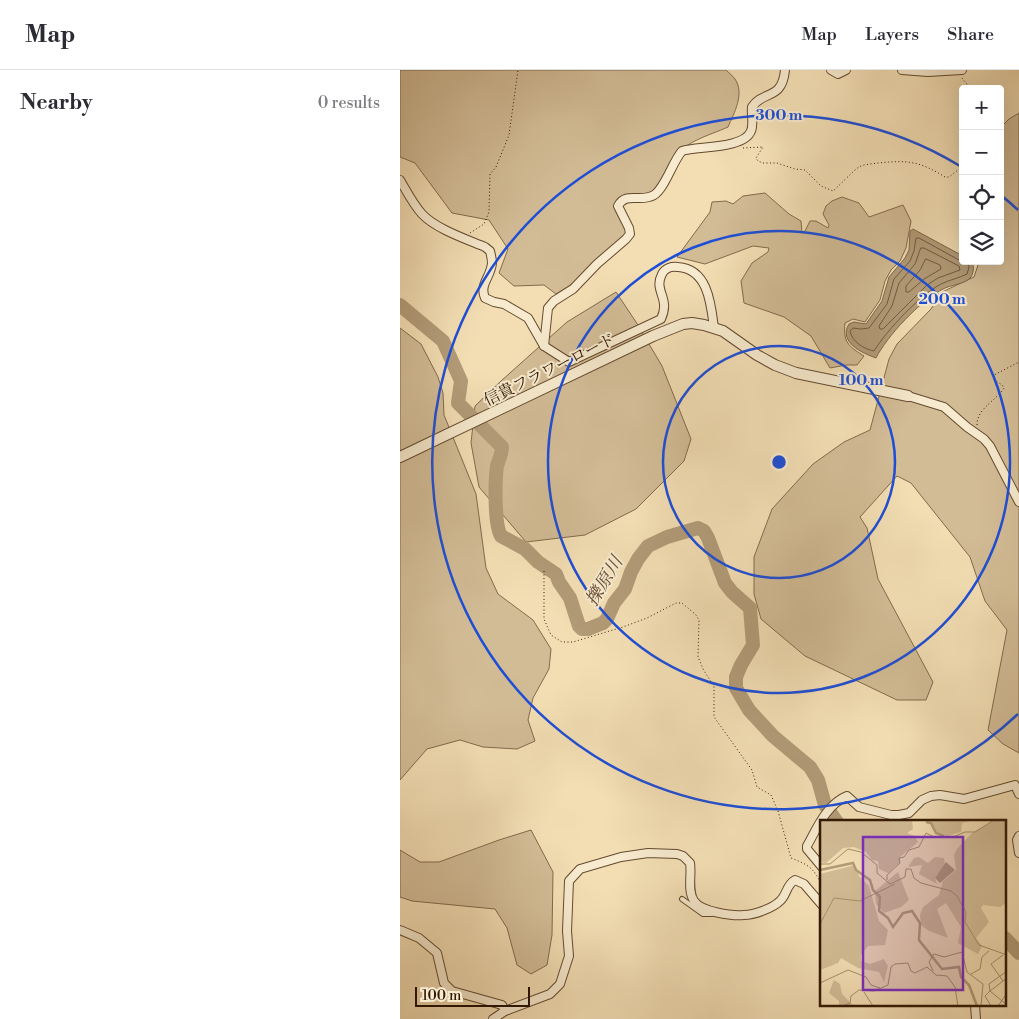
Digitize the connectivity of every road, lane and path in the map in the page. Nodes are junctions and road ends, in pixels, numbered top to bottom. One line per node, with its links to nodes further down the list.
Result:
1 (518, 70): 11 (path)
2 (785, 70): 13 (street)
3 (831, 70): 4 (street)
4 (846, 70)
5 (902, 70): 6 (street)
6 (960, 70): 7 (path)
7 (967, 85)
8 (741, 148): 9 (path)
9 (959, 168)
10 (400, 180): 11 (street)
11 (463, 237): 13 (street)
12 (714, 328): 13 (street); 15 (street, 信貴フラワーロード); 17 (street, 信貴フラワーロード)
13 (544, 346)
14 (1019, 362): 16 (path)
15 (908, 396): 16 (street)
16 (977, 433): 18 (street)
17 (400, 457)
18 (1019, 502)
19 (544, 571): 26 (path)
20 (1019, 794): 21 (street)
21 (821, 820)
22 (820, 823): 25 (street)
23 (1019, 836): 24 (street)
24 (1019, 854)
25 (820, 865)
26 (820, 882)
27 (682, 899): 29 (lane)
28 (820, 903): 29 (street)
29 (722, 914): 32 (street)
30 (400, 930): 32 (street)
31 (974, 1006): 34 (street)
32 (505, 1011): 33 (street)
33 (493, 1019)
34 (976, 1019)

